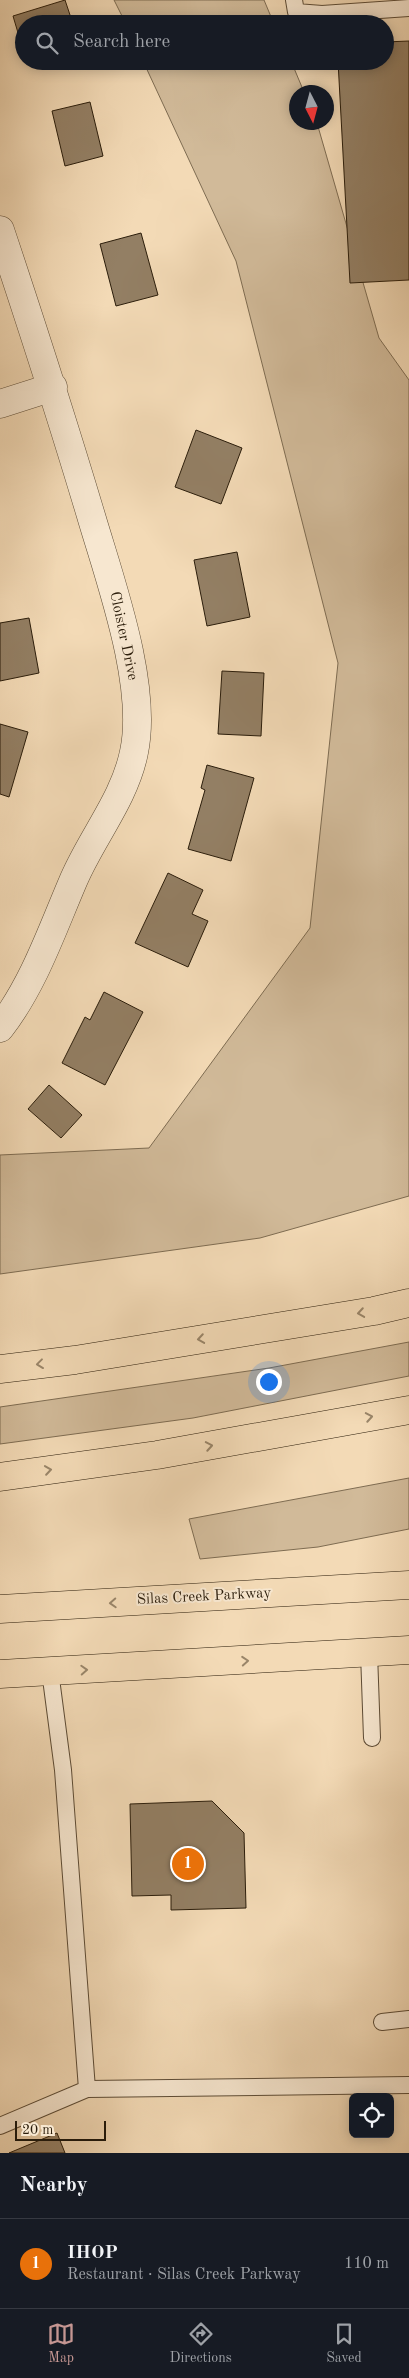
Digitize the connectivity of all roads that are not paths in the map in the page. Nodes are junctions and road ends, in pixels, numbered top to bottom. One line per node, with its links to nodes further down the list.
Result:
1 (294, 0): 2 (lane)
2 (409, 8)
3 (0, 230): 4 (street, Cloister Drive)
4 (53, 387): 5 (street); 6 (street, Cloister Drive)
5 (0, 404)
6 (0, 1028)
7 (409, 1302): 8 (main road, one-way to 8)
8 (0, 1369)
9 (409, 1410): 10 (main road, one-way to 9)
10 (0, 1476)
11 (409, 1572): 13 (main road)
12 (409, 1585): 13 (main road, Silas Creek Parkway)
13 (319, 1590): 14 (main road, Silas Creek Parkway, one-way to 14)
14 (0, 1610)
15 (409, 1650): 16 (main road)
16 (369, 1653): 17 (main road, one-way to 16); 19 (lane)
17 (50, 1671): 18 (main road); 23 (lane)
18 (0, 1674)
19 (372, 1738)
20 (409, 2019): 21 (lane)
21 (382, 2022)
22 (409, 2086): 23 (lane)
23 (87, 2089): 24 (lane)
24 (0, 2126)

